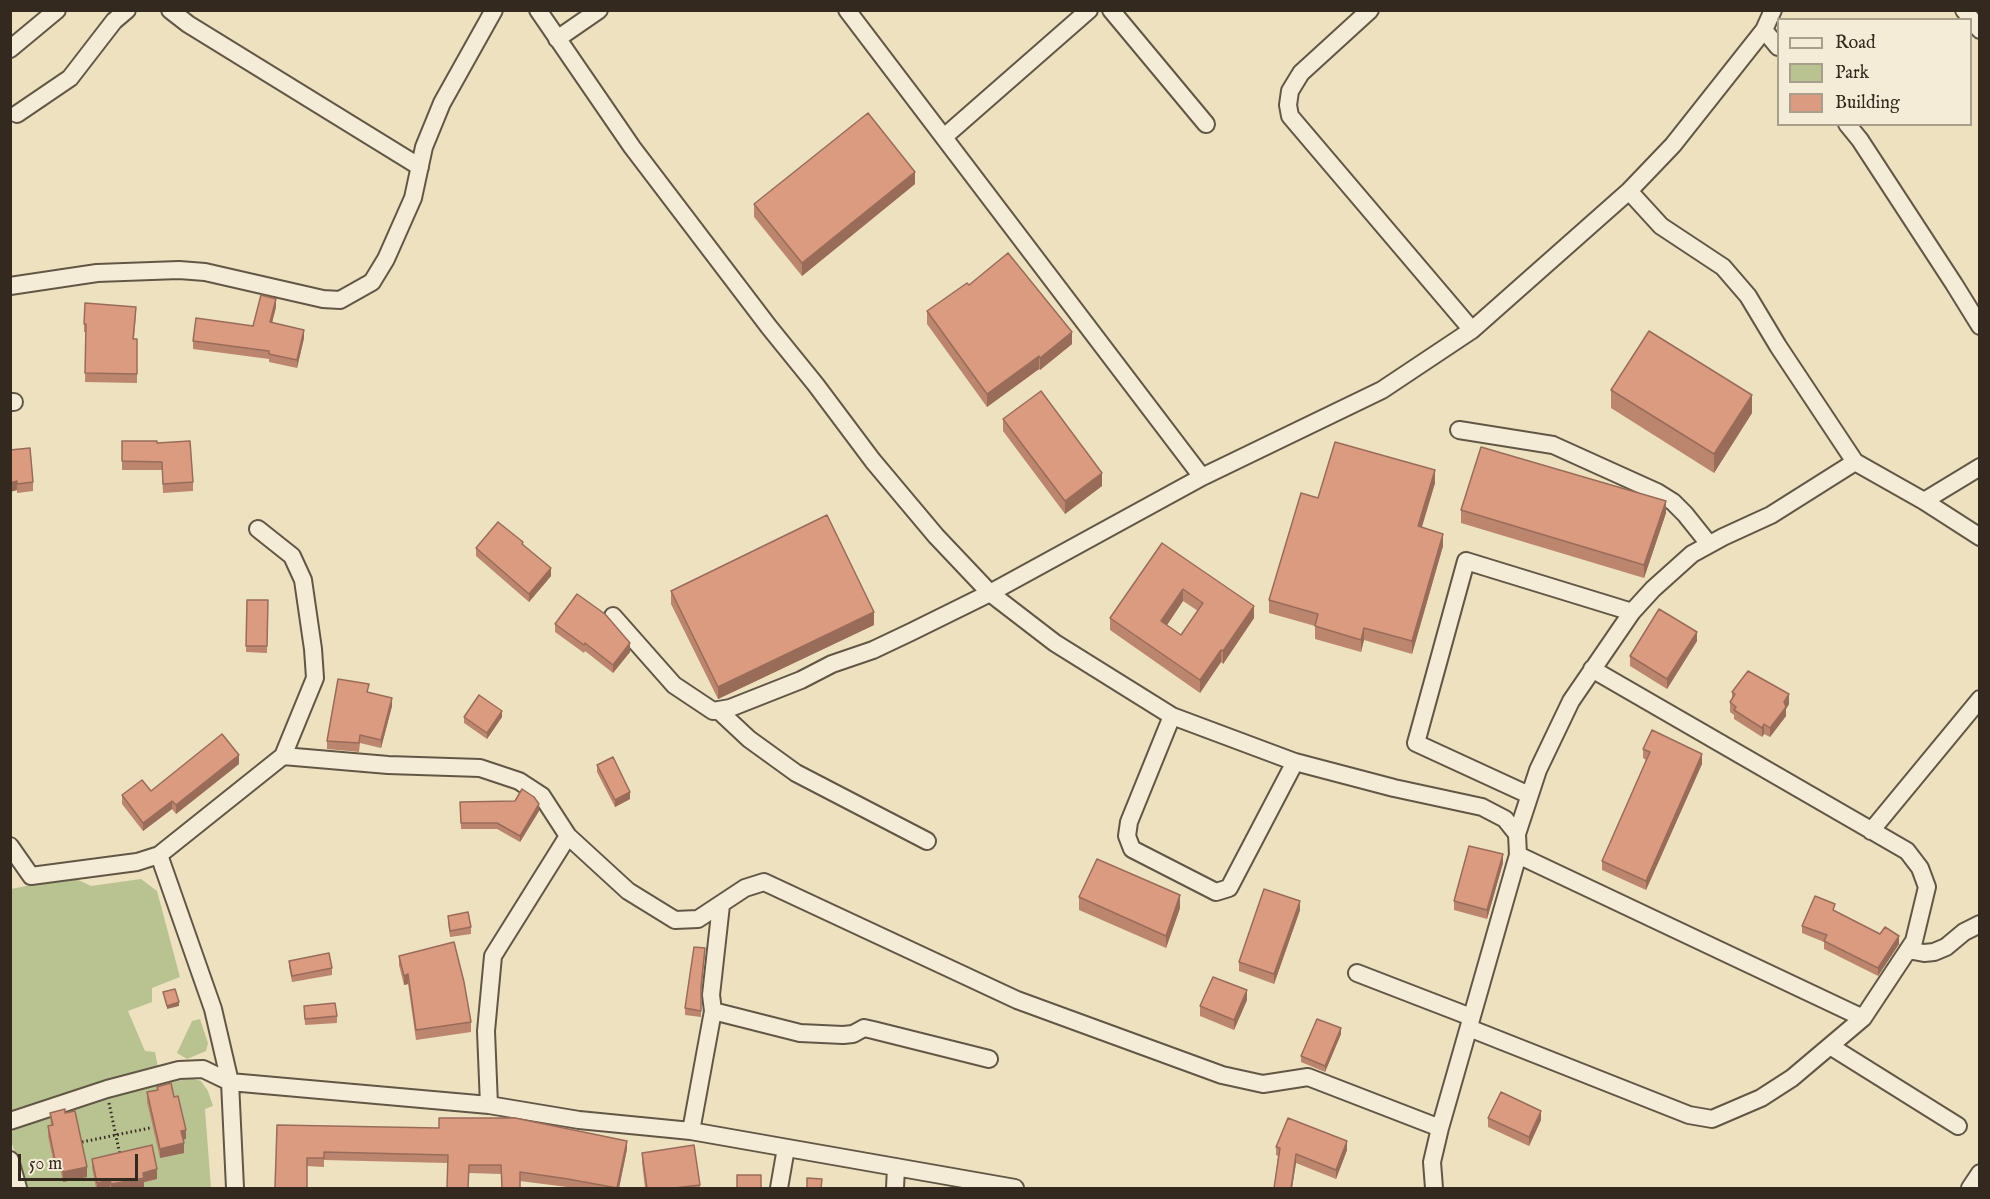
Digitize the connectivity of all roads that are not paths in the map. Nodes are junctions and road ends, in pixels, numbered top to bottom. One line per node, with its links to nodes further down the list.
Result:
1 (57, 10): 15 (street)
2 (126, 10): 16 (street)
3 (170, 10): 20 (street)
4 (494, 10): 20 (street)
5 (538, 10): 13 (street)
6 (599, 10): 13 (street)
7 (847, 10): 19 (street)
8 (1089, 10): 19 (street)
9 (1111, 10): 17 (street)
10 (1371, 10): 24 (street)
11 (1773, 10): 12 (street)
12 (1764, 30): 14 (street); 21 (street)
13 (557, 39): 33 (street)
14 (1777, 45)
15 (10, 49)
16 (17, 114)
17 (1206, 124)
18 (1849, 126): 23 (street)
19 (944, 137): 28 (street)
20 (420, 168): 22 (street)
21 (1629, 191): 24 (street); 26 (street)
22 (10, 286)
23 (1980, 326)
24 (1472, 330): 28 (street)
25 (1459, 430): 32 (street)
26 (1856, 462): 29 (street); 32 (street)
27 (1980, 467): 29 (street)
28 (1202, 477): 33 (street)
29 (1924, 501): 31 (street)
30 (258, 529): 40 (street)
31 (1980, 537)
32 (1709, 544): 34 (street)
33 (990, 593): 38 (street); 39 (street)
34 (1632, 612): 36 (street); 42 (street)
35 (613, 616): 38 (street)
36 (1592, 669): 42 (street); 43 (street)
37 (1980, 699): 43 (street)
38 (718, 710): 46 (street)
39 (1172, 716): 41 (street); 41 (street)
40 (283, 756): 45 (street); 48 (street)
41 (1295, 762): 44 (street)
42 (1529, 795): 44 (street)
43 (1871, 831): 52 (street)
44 (1517, 834): 49 (street)
45 (568, 836): 50 (street); 60 (street)
46 (927, 841)
47 (10, 846): 48 (street)
48 (159, 855): 59 (street)
49 (1518, 855): 55 (street); 56 (street)
50 (721, 905): 54 (street); 63 (street)
51 (1980, 924): 52 (street)
52 (1908, 950): 55 (street)
53 (1357, 973): 56 (street)
54 (712, 1011): 58 (street); 64 (street)
55 (1863, 1018): 57 (street)
56 (1470, 1022): 57 (street); 63 (street)
57 (1830, 1046): 62 (street)
58 (989, 1059)
59 (230, 1083): 60 (street); 61 (street); 70 (street)
60 (489, 1105): 64 (street)
61 (10, 1121)
62 (1958, 1126)
63 (1440, 1128): 74 (street)
64 (691, 1131): 65 (street)
65 (786, 1148): 67 (street); 71 (street)
66 (10, 1160): 69 (street)
67 (897, 1167): 72 (street); 73 (street)
68 (1980, 1173): 75 (street)
69 (18, 1188)
70 (236, 1188)
71 (779, 1188)
72 (895, 1188)
73 (1015, 1188)
74 (1434, 1188)
75 (1970, 1188)

